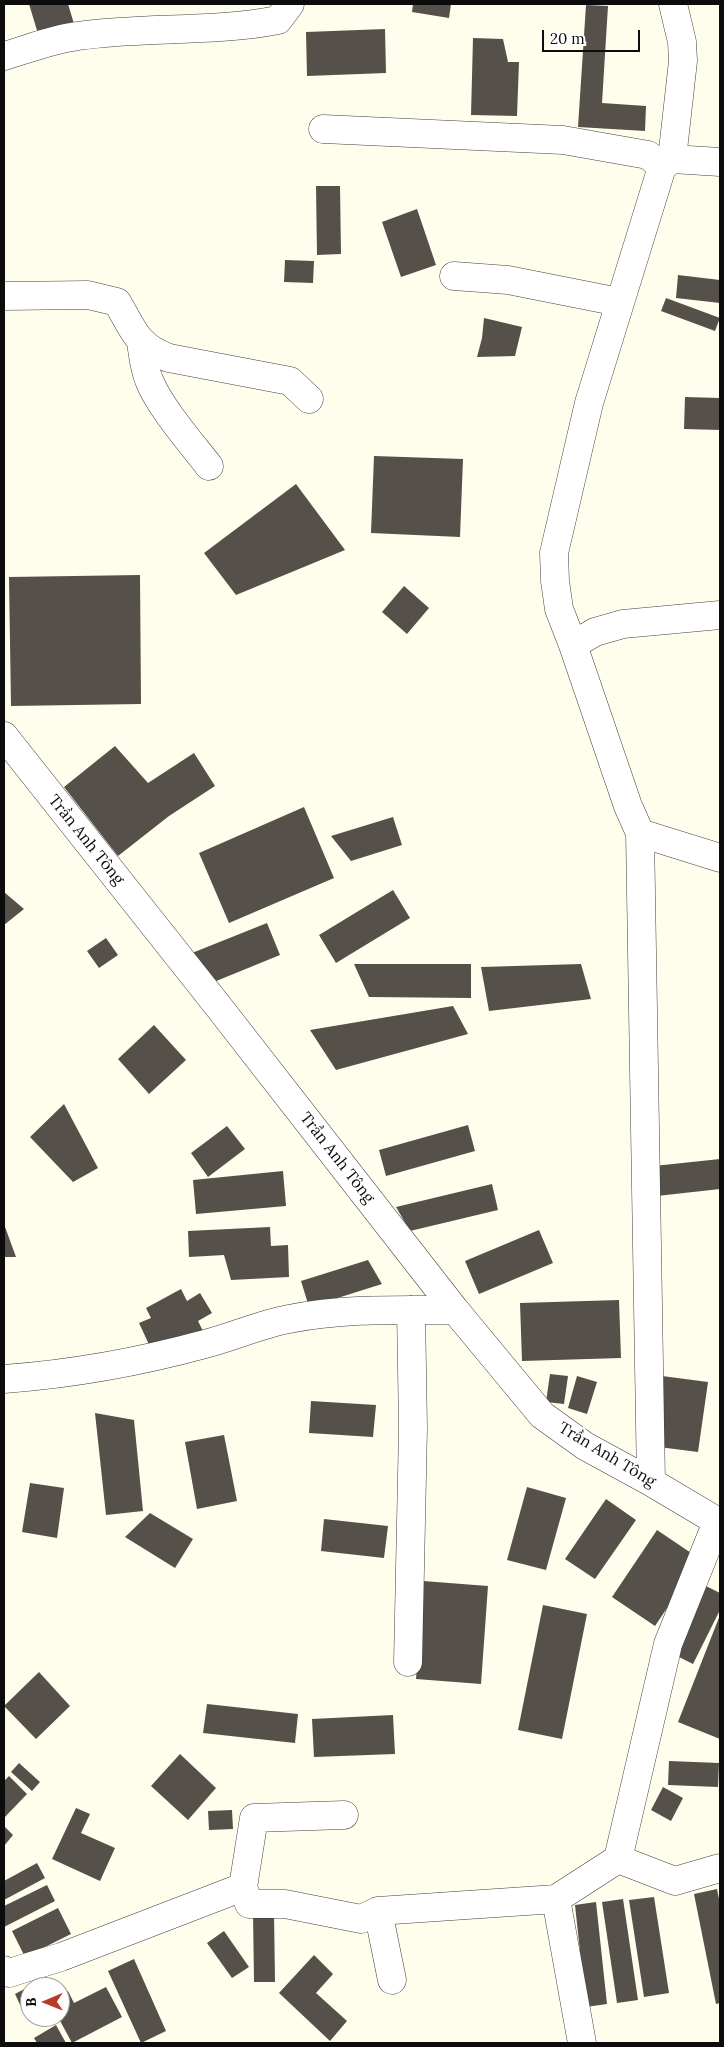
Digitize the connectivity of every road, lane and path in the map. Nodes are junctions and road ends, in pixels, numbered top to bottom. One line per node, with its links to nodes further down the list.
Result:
1 (290, 4): 3 (street)
2 (673, 4): 6 (street)
3 (4, 56)
4 (323, 129): 6 (street)
5 (720, 162): 6 (street)
6 (667, 163): 9 (street)
7 (454, 276): 9 (street)
8 (4, 296): 10 (street)
9 (620, 302): 14 (street)
10 (141, 342): 11 (street); 12 (street)
11 (309, 399)
12 (209, 466)
13 (720, 615): 14 (street)
14 (573, 645): 16 (street)
15 (4, 736): 19 (street, Trần Anh Tông)
16 (640, 833): 17 (street); 21 (street)
17 (720, 858)
18 (411, 1310): 19 (street); 20 (street); 23 (street)
19 (455, 1310): 21 (street, Trần Anh Tông)
20 (4, 1379)
21 (652, 1482): 22 (street, Trần Anh Tông)
22 (718, 1523): 25 (street)
23 (408, 1662)
24 (344, 1815): 27 (street)
25 (618, 1860): 26 (street); 28 (street)
26 (720, 1868)
27 (243, 1887): 29 (street); 30 (street)
28 (556, 1898): 29 (street); 32 (street)
29 (378, 1911): 31 (street)
30 (4, 1970)
31 (392, 1980)
32 (582, 2043)

